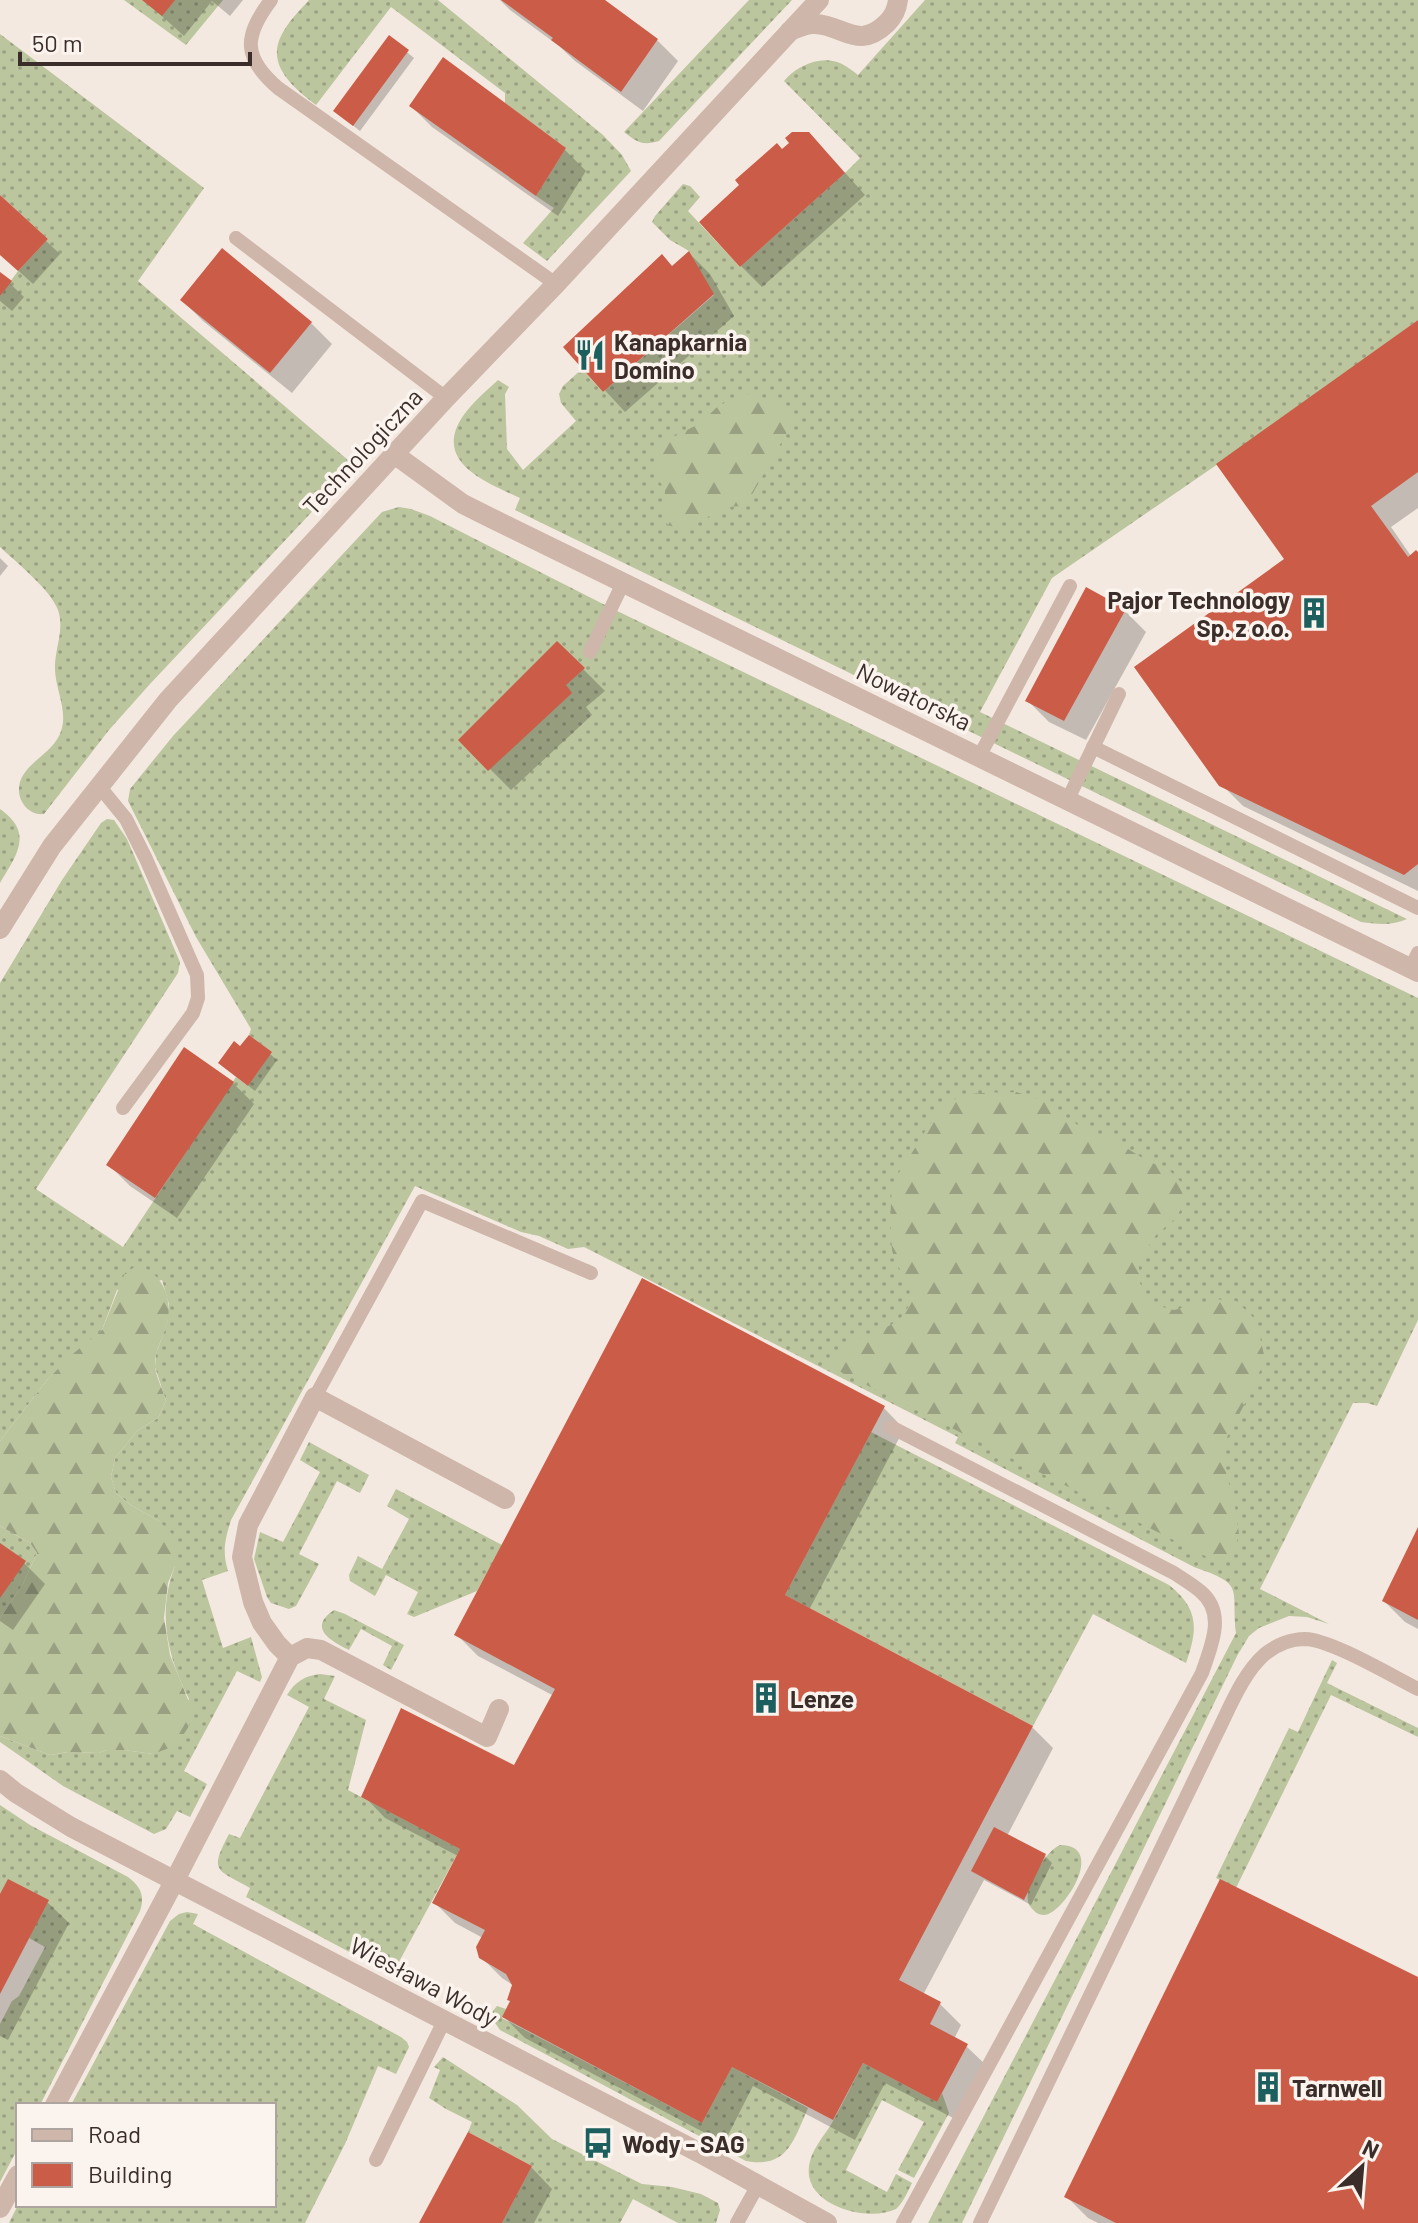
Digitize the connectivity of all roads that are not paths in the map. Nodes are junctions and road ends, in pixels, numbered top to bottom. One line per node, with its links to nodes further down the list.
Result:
1 (271, 0): 6 (lane)
2 (819, 0): 4 (street, Technologiczna)
3 (898, 0): 4 (street)
4 (790, 31): 6 (street, Technologiczna)
5 (236, 238): 7 (lane)
6 (556, 284): 7 (street, Technologiczna)
7 (446, 398): 8 (street, Technologiczna)
8 (394, 454): 9 (street, Nowatorska); 15 (street, Technologiczna)
9 (623, 583): 11 (lane); 14 (street, Nowatorska)
10 (1070, 586): 14 (lane)
11 (590, 652)
12 (1119, 694): 13 (lane)
13 (1093, 747): 16 (lane); 17 (lane)
14 (979, 757): 16 (street, Nowatorska)
15 (99, 786): 18 (street, Technologiczna); 20 (lane)
16 (1067, 801): 19 (street, Nowatorska)
17 (1418, 908)
18 (0, 929)
19 (1415, 965)
20 (123, 1108)
21 (591, 1273): 22 (lane)
22 (315, 1397): 24 (street); 25 (street)
23 (891, 1427): 38 (lane)
24 (505, 1499)
25 (290, 1657): 27 (street); 29 (street)
26 (1418, 1689): 39 (lane)
27 (499, 1709)
28 (0, 1780): 29 (street, Wiesława Wody)
29 (175, 1880): 30 (street, Wiesława Wody); 31 (street)
30 (444, 2021): 32 (lane); 34 (street, Wiesława Wody)
31 (56, 2103)
32 (376, 2160)
33 (16, 2179): 35 (street)
34 (758, 2185): 36 (lane); 37 (street, Wiesława Wody)
35 (0, 2208)
36 (737, 2223)
37 (827, 2223)
38 (903, 2223)
39 (980, 2223)

